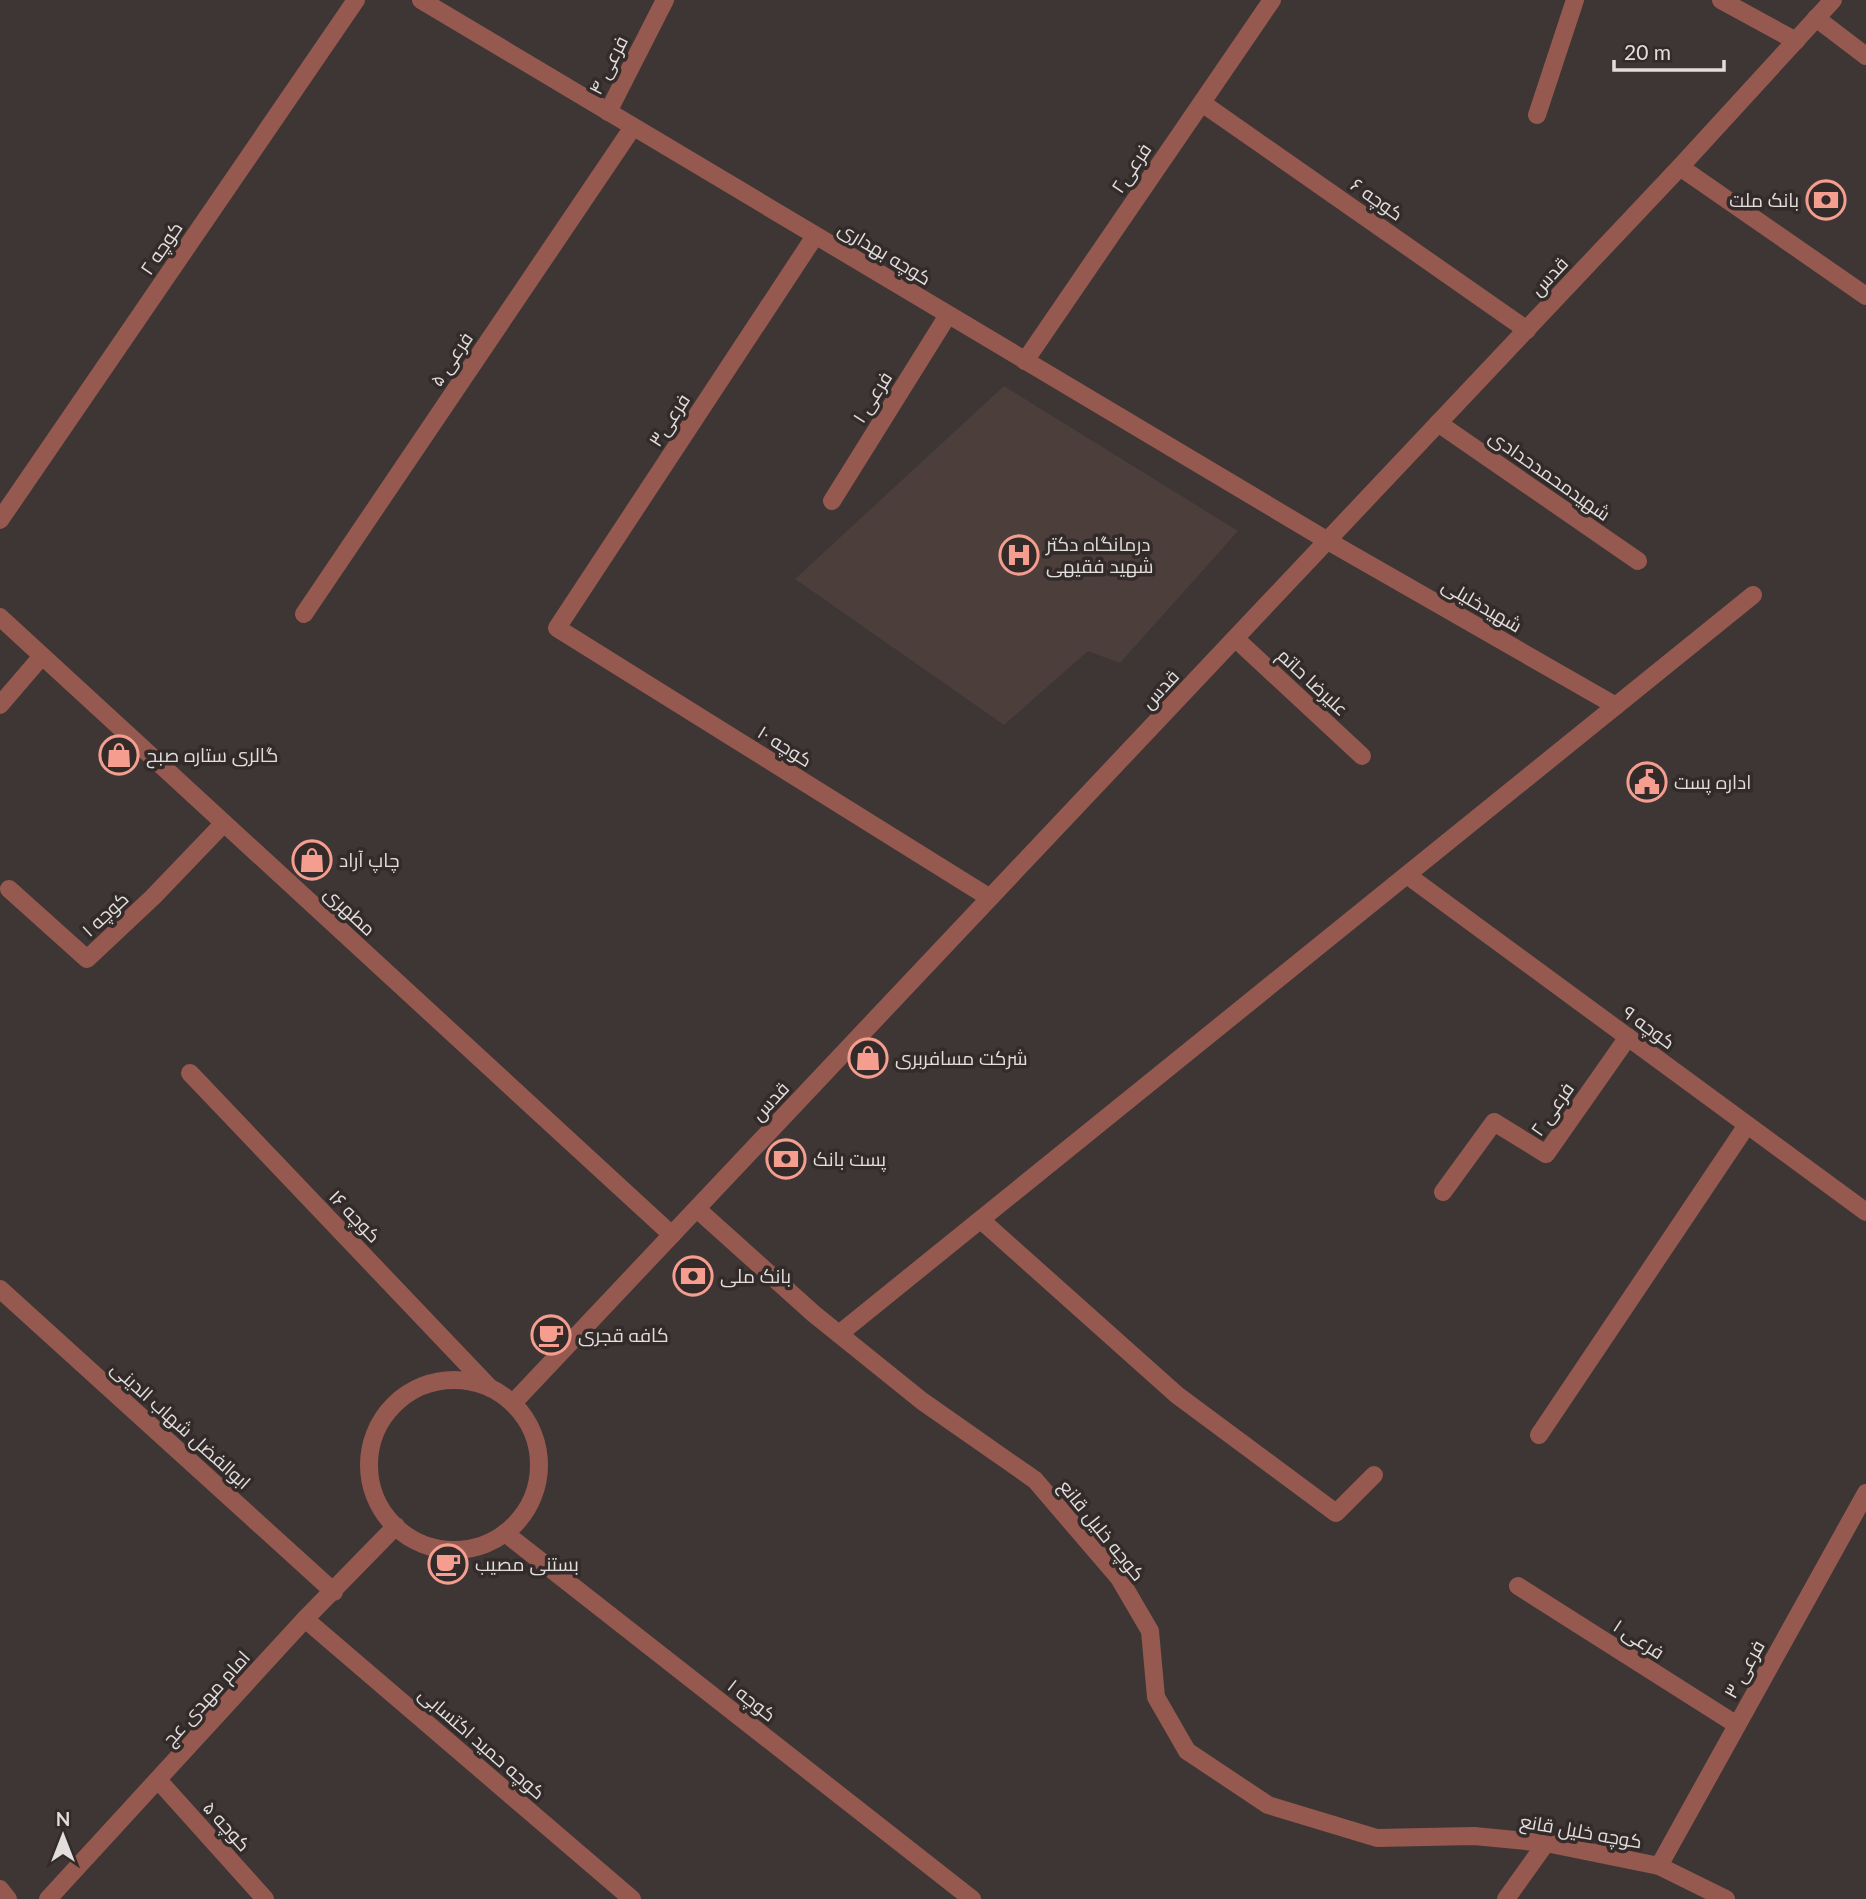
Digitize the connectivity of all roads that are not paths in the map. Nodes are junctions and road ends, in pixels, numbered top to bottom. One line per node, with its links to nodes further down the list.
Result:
1 (356, 0): 23 (street, کوچه ۲)
2 (421, 0): 12 (street, کوچه بهداری)
3 (665, 0): 12 (street, فرعی ۴)
4 (1272, 0): 11 (street, فرعی۲)
5 (1575, 0): 13 (street)
6 (1721, 0): 9 (street)
7 (1833, 0): 8 (street, قدس)
8 (1816, 18): 9 (street, قدس); 10 (street)
9 (1796, 41): 15 (street, قدس)
10 (1866, 56)
11 (1202, 103): 19 (street, کوچه ۶); 20 (street, فرعی۲)
12 (608, 112): 14 (street, کوچه بهداری)
13 (1536, 115)
14 (633, 127): 16 (street, کوچه بهداری); 27 (street, فرعی ۵)
15 (1681, 167): 17 (street); 19 (street, قدس)
16 (815, 236): 18 (street, کوچه بهداری); 29 (street, فرعی۳)
17 (1866, 296)
18 (948, 315): 20 (street, کوچه بهداری); 22 (street, فرعی ۱)
19 (1527, 330): 21 (street, قدس)
20 (1026, 360): 24 (street, کوچه بهداری)
21 (1438, 423): 24 (street, قدس); 25 (street, شهیدمحمدحدادی)
22 (832, 501)
23 (0, 520)
24 (1328, 541): 30 (street, قدس); 33 (street, شهیدخلیلی)
25 (1638, 561)
26 (1753, 595): 33 (street)
27 (304, 614)
28 (0, 617): 31 (street, مطهری)
29 (557, 628): 38 (street, کوچه ۱۰)
30 (1236, 639): 34 (street, علیرضا حاتم); 38 (street, قدس)
31 (42, 656): 32 (street); 35 (street, مطهری)
32 (0, 705)
33 (1616, 706): 36 (street)
34 (1362, 756)
35 (224, 823): 37 (street, کوچه ۱); 46 (street, مطهری)
36 (1407, 875): 39 (street, کوچه ۹); 45 (street)
37 (9, 889)
38 (990, 898): 43 (street, قدس)
39 (1628, 1037): 41 (street, کوچه ۹); 42 (street, فرعی ۲)
40 (190, 1073): 49 (street, کوچه ۱۶)
41 (1747, 1125): 44 (street, کوچه ۹); 51 (street)
42 (1443, 1192)
43 (697, 1209): 46 (street, قدس); 48 (street, کوچه خلیل قانع)
44 (1866, 1212)
45 (981, 1220): 48 (street); 52 (street)
46 (672, 1235): 50 (street, قدس)
47 (0, 1289): 57 (street, ابوالفضل شهاب الدینی)
48 (839, 1335): 61 (street, کوچه خلیل قانع)
49 (490, 1388): 50 (street); 54 (street)
50 (513, 1403): 55 (street)
51 (1539, 1435)
52 (1374, 1475)
53 (1866, 1493): 59 (street, فرعی ۳)
54 (396, 1526): 55 (street); 57 (street, امام مهدی عج)
55 (505, 1533): 68 (street, کوچه ۱)
56 (1518, 1586): 59 (street, فرعی ۱)
57 (334, 1592): 58 (street, امام مهدی عج)
58 (305, 1619): 60 (street, امام مهدی عج); 67 (street, کوچه حمید اکتسابی)
59 (1737, 1725): 62 (street, فرعی ۳)
60 (159, 1781): 65 (street, امام مهدی عج); 66 (street, کوچه ۵)
61 (1546, 1843): 62 (street, کوچه خلیل قانع); 69 (street)
62 (1659, 1866): 70 (street, کوچه خلیل قانع)
63 (0, 1889): 64 (street)
64 (8, 1899)
65 (48, 1899)
66 (265, 1899)
67 (632, 1899)
68 (972, 1899)
69 (1506, 1899)
70 (1726, 1899)

